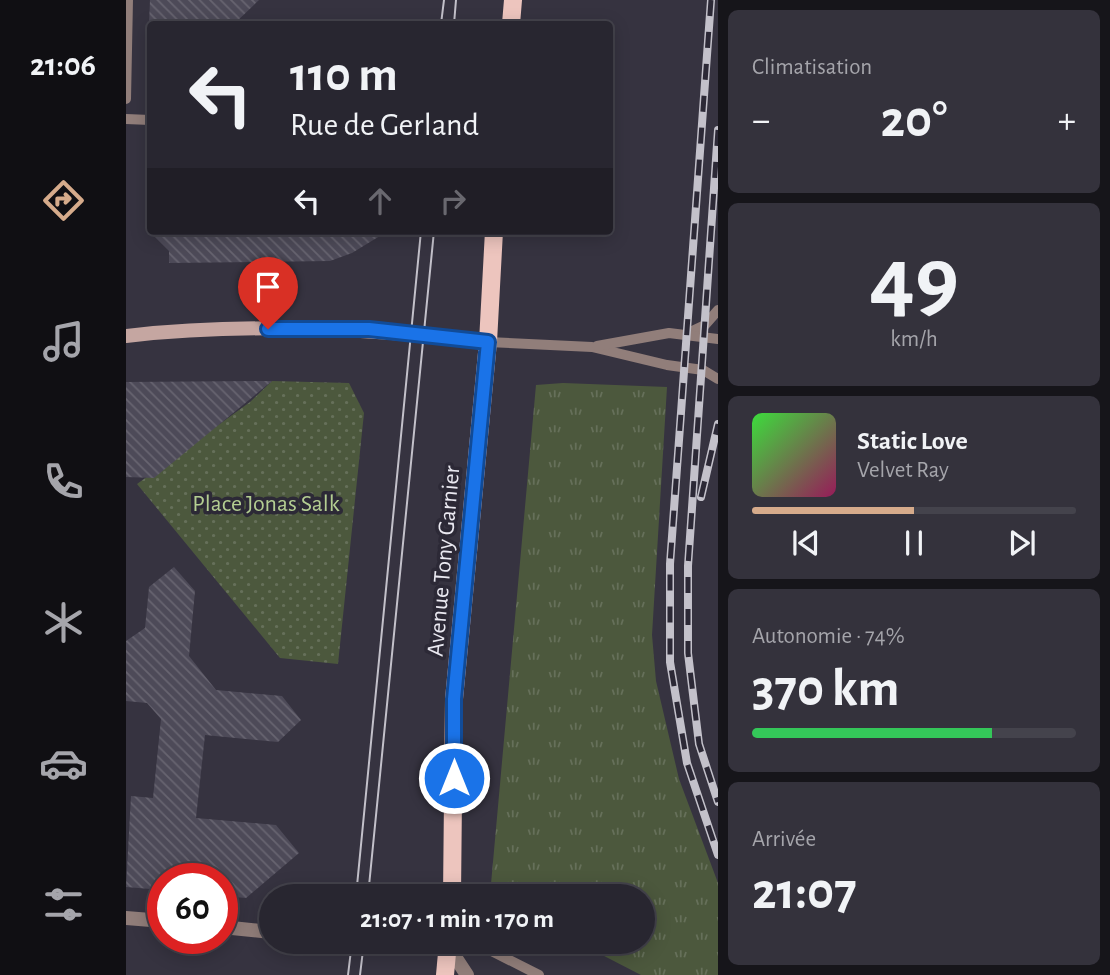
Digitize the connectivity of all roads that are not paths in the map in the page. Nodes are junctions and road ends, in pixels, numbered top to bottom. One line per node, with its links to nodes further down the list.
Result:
1 (128, 0): 4 (lane)
2 (513, 0): 3 (main road)
3 (511, 21)
4 (126, 75): 5 (lane)
5 (126, 99)
6 (126, 119): 7 (lane)
7 (147, 120)
8 (494, 235): 13 (main road, Avenue Tony Garnier)
9 (718, 310): 10 (lane)
10 (687, 333): 12 (lane); 14 (lane)
11 (126, 336): 13 (street)
12 (718, 339)
13 (488, 342): 14 (lane); 16 (main road, Avenue Tony Garnier)
14 (592, 347): 15 (lane)
15 (718, 379)
16 (452, 884)
17 (126, 918): 18 (street)
18 (147, 920)
19 (238, 929): 20 (street)
20 (259, 931)
21 (447, 954): 24 (main road)
22 (454, 954): 25 (street)
23 (497, 954): 26 (lane)
24 (445, 975)
25 (467, 975)
26 (539, 975)

